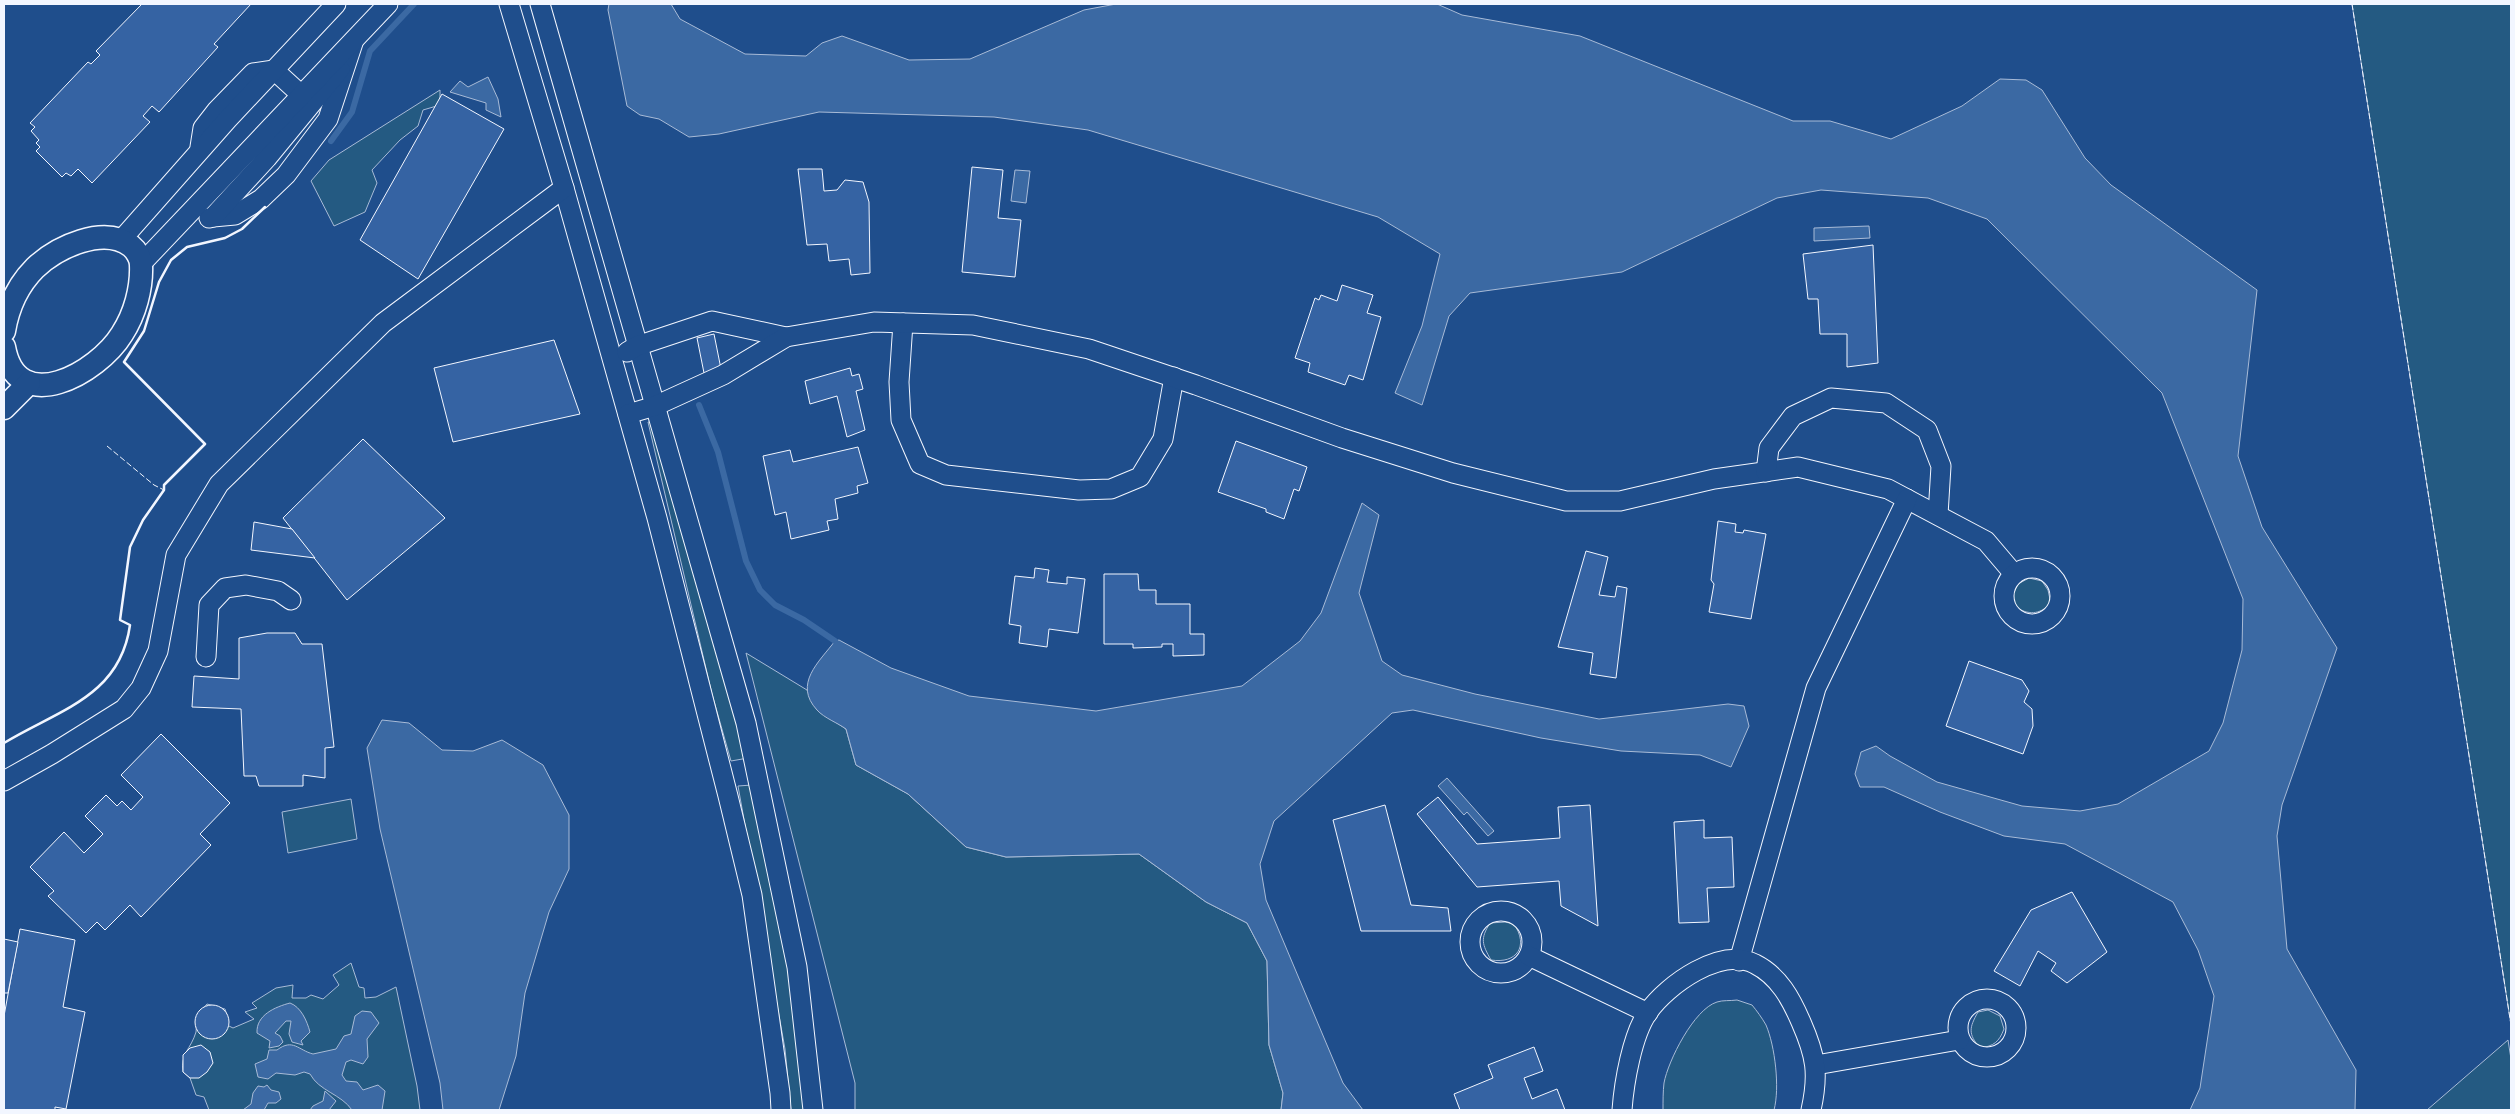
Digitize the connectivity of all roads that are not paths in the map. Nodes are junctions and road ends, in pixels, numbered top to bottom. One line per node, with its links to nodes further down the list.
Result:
1 (336, 4): 7 (street)
2 (388, 4): 5 (street)
3 (509, 4): 10 (street)
4 (540, 4): 18 (street)
5 (355, 37): 6 (street); 8 (street)
6 (348, 60): 8 (street); 9 (street)
7 (274, 70): 8 (street); 13 (street)
8 (306, 99): 9 (street); 11 (street); 12 (street)
9 (328, 120): 11 (street)
10 (564, 188): 20 (street); 32 (street)
11 (213, 217): 12 (street)
12 (181, 221): 14 (street)
13 (122, 239): 14 (street); 16 (street)
14 (142, 263): 22 (street)
15 (903, 323): 17 (street); 21 (street); 21 (street)
16 (4, 332)
17 (786, 337): 18 (street); 23 (street)
18 (638, 346): 20 (street); 23 (street)
19 (5, 358): 22 (street)
20 (613, 360): 25 (street)
21 (1174, 377): 26 (street)
22 (28, 383): 24 (street)
23 (655, 406): 25 (street); 39 (street)
24 (4, 408)
25 (628, 414): 38 (street)
26 (1766, 472): 27 (street); 28 (street)
27 (1907, 498): 28 (street); 34 (street)
28 (1938, 515): 29 (street)
29 (2014, 574)
30 (291, 600): 31 (street)
31 (206, 656)
32 (4, 781)
33 (1529, 956): 35 (street)
34 (1739, 961): 35 (street); 37 (street)
35 (1648, 1012): 40 (street)
36 (1959, 1040): 37 (street)
37 (1816, 1066): 41 (street)
38 (781, 1110)
39 (813, 1110)
40 (1622, 1110)
41 (1810, 1110)

